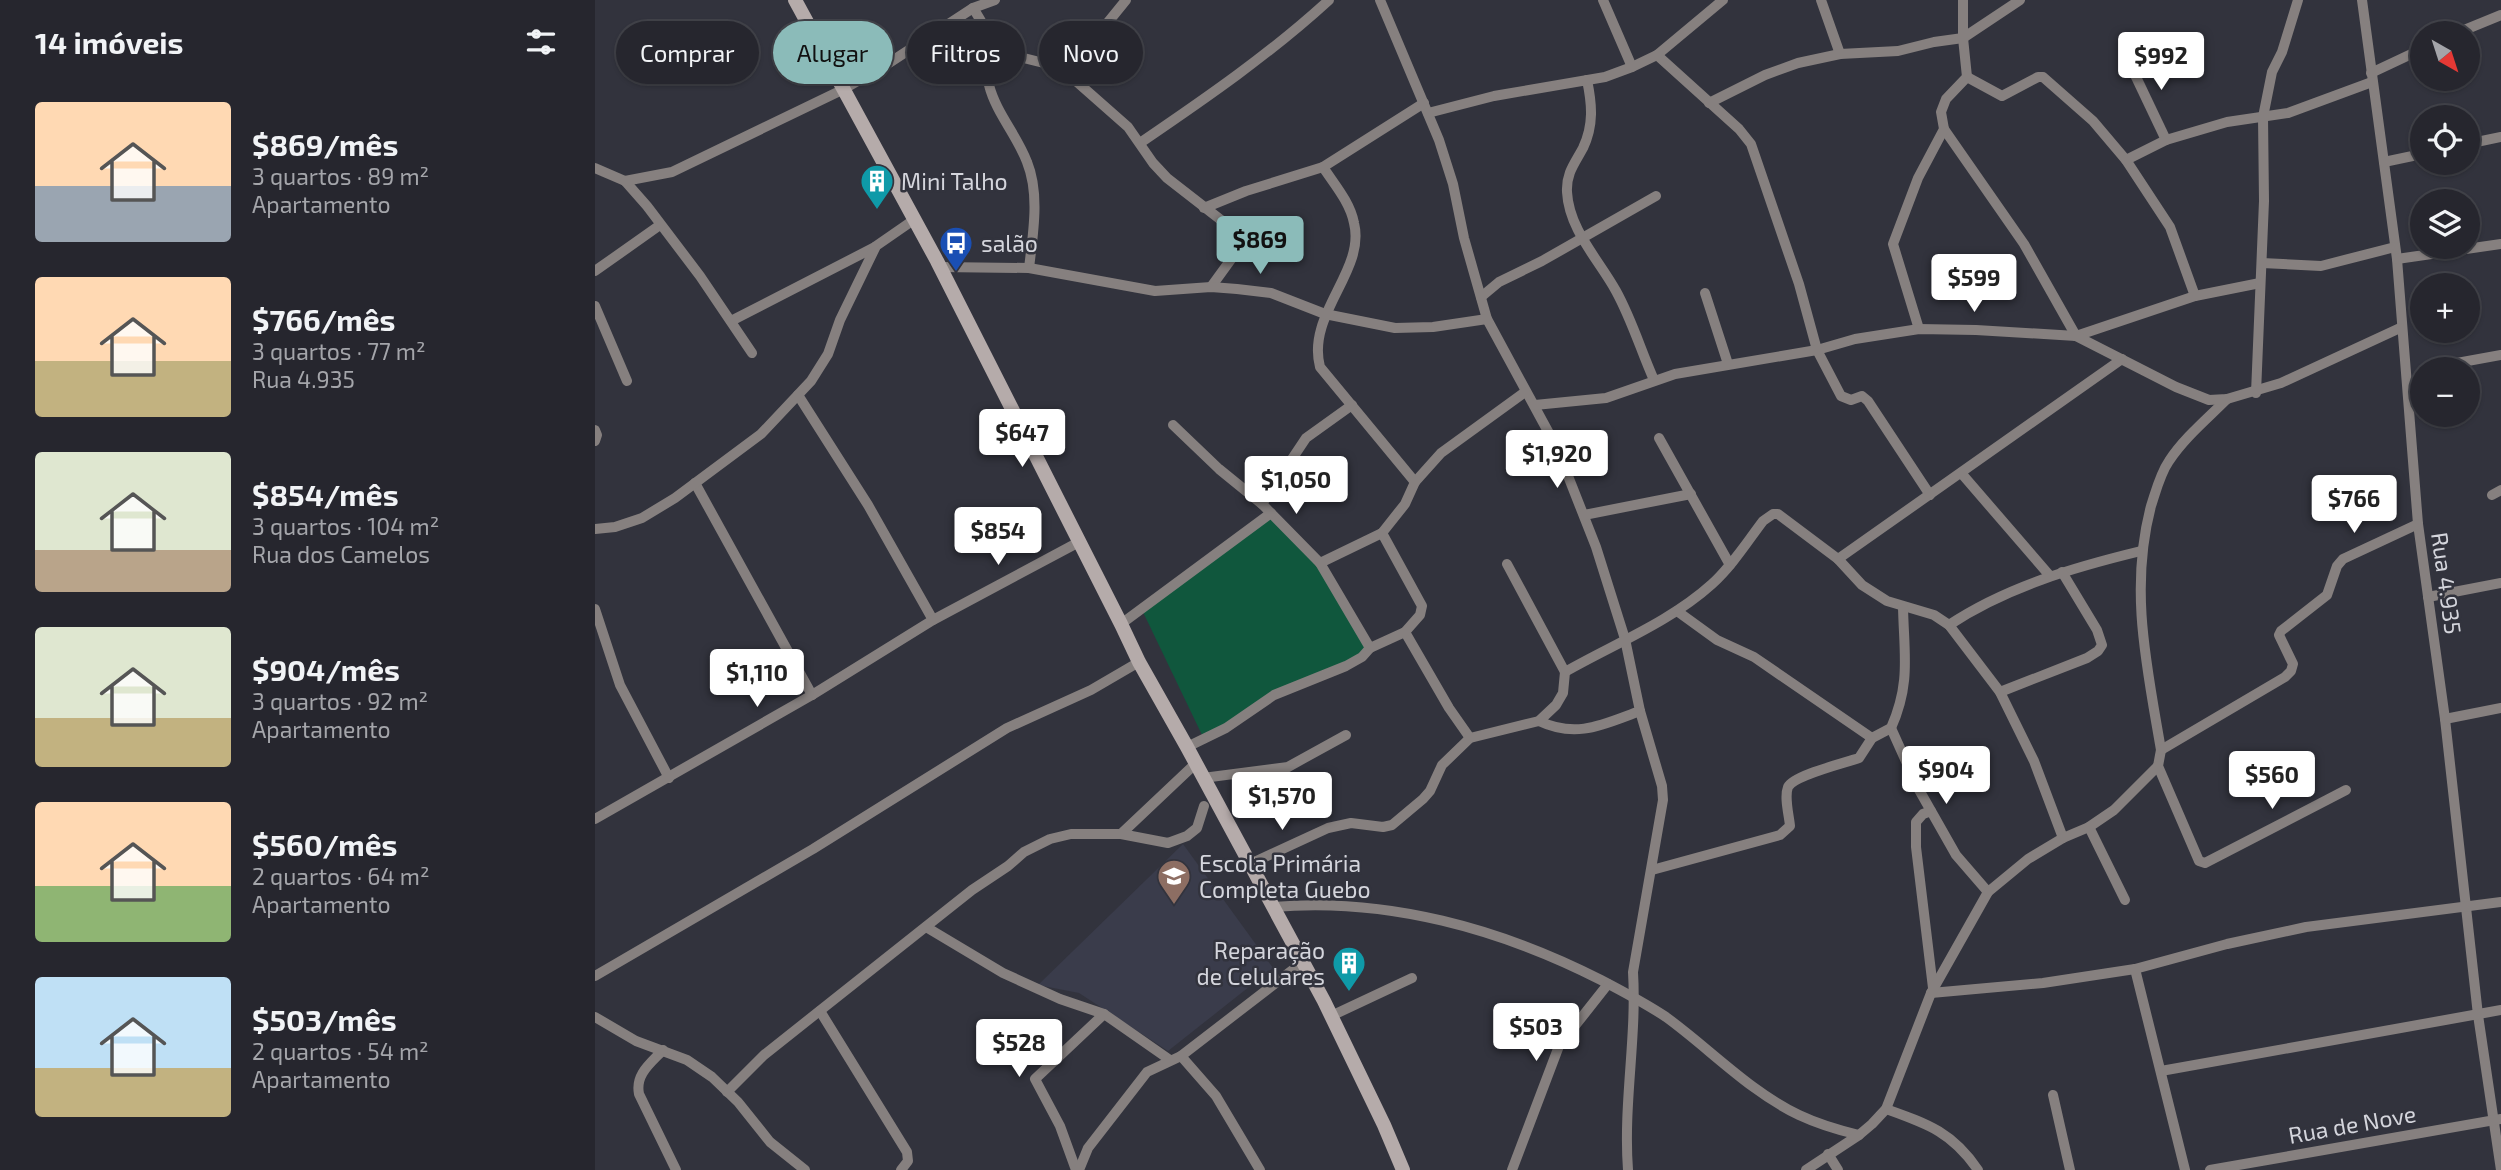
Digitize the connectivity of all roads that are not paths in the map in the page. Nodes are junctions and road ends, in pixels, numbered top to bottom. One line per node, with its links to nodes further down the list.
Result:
1 (795, 0): 29 (street)
2 (1126, 0): 16 (street)
3 (1329, 0): 37 (street)
4 (1380, 0): 31 (street)
5 (1603, 0): 23 (street)
6 (1724, 0): 20 (street)
7 (1821, 0): 19 (street)
8 (1963, 0): 18 (street)
9 (2020, 0): 18 (street)
10 (2298, 0): 32 (street)
11 (2362, 0): 25 (street, Rua 4.935)
12 (990, 1): 13 (street)
13 (973, 8): 15 (street); 29 (street)
14 (2501, 15): 17 (street)
15 (981, 21)
16 (1109, 21)
17 (2480, 24)
18 (1963, 37): 19 (street); 24 (street)
19 (1840, 54): 30 (street)
20 (1657, 55): 23 (street); 30 (street)
21 (2410, 56): 25 (street)
22 (2127, 58): 35 (street)
23 (1632, 67): 26 (street)
24 (1967, 77): 33 (street); 39 (street)
25 (2372, 77): 32 (street); 40 (street, Rua 4.935)
26 (1587, 80): 31 (street); 48 (street)
27 (988, 84): 54 (street)
28 (1080, 84): 37 (street)
29 (844, 89): 43 (street); 46 (street)
30 (1709, 103): 68 (street)
31 (1426, 108): 42 (street); 60 (street)
32 (2263, 117): 35 (street); 52 (street)
33 (1944, 129): 66 (street); 67 (street)
34 (2501, 137): 36 (street)
35 (2166, 140): 39 (street)
36 (2480, 141)
37 (1140, 143): 45 (street)
38 (2410, 156): 40 (street)
39 (2126, 160): 59 (street)
40 (2383, 162): 51 (street, Rua 4.935)
41 (595, 167): 43 (street)
42 (1322, 167): 45 (street); 62 (street)
43 (625, 181): 47 (street)
44 (1656, 196): 48 (street)
45 (1204, 208): 57 (street)
46 (915, 219): 50 (street); 53 (street)
47 (660, 225): 55 (street); 64 (street)
48 (1583, 237): 60 (street); 76 (street)
49 (2501, 244): 51 (street)
50 (876, 246): 64 (street); 80 (street)
51 (2396, 253): 52 (street); 65 (street, Rua 4.935)
52 (2262, 264): 56 (street)
53 (940, 267): 54 (street); 98 (street)
54 (1029, 268): 57 (street)
55 (595, 271)
56 (2260, 283): 59 (street); 79 (street)
57 (1212, 287): 62 (street)
58 (1705, 293): 73 (street)
59 (2195, 296): 67 (street)
60 (1481, 297): 63 (street)
61 (595, 306): 77 (street)
62 (1325, 314): 63 (street); 82 (street)
63 (1487, 319): 78 (street)
64 (731, 321): 69 (street)
65 (2400, 328): 75 (street, Rua 4.935); 79 (street)
66 (1919, 329): 67 (street); 68 (street)
67 (2075, 336): 71 (street)
68 (1817, 350): 73 (street); 92 (street)
69 (752, 353)
70 (2501, 355): 72 (street)
71 (2122, 359): 81 (street); 88 (street)
72 (2480, 359)
73 (1728, 364): 76 (street)
74 (2410, 372): 75 (street)
75 (2404, 373): 95 (street, Rua 4.935)
76 (1654, 380): 83 (street)
77 (627, 381)
78 (1525, 392): 83 (street); 89 (street)
79 (2256, 393): 81 (street)
80 (798, 395): 90 (street); 111 (street)
81 (2227, 399): 99 (street)
82 (1352, 405): 89 (street); 93 (street)
83 (1535, 405): 94 (street)
84 (1173, 425): 93 (street)
85 (595, 430): 87 (street)
86 (1659, 438): 91 (street)
87 (595, 441)
88 (1962, 474): 92 (street); 105 (street)
89 (1415, 482): 97 (street)
90 (695, 483): 96 (street); 120 (street)
91 (1691, 494): 94 (street); 103 (street)
92 (1930, 495): 100 (street)
93 (1267, 508): 101 (street); 112 (street)
94 (1584, 515): 115 (street)
95 (2418, 524): 107 (street, Rua 4.935); 130 (street)
96 (595, 528)
97 (1382, 533): 101 (street); 114 (street)
98 (1079, 542): 111 (street); 112 (street)
99 (2141, 551): 104 (street); 130 (street)
100 (1838, 559): 103 (street); 108 (street)
101 (1321, 563): 116 (street)
102 (1507, 564): 118 (street)
103 (1730, 565): 110 (street)
104 (2062, 572): 105 (street); 119 (street)
105 (2050, 576): 113 (street)
106 (2501, 583): 107 (street)
107 (2428, 597): 123 (street, Rua 4.935)
108 (1903, 607): 113 (street); 125 (street)
109 (595, 610): 133 (street)
110 (1677, 611): 115 (street); 128 (street)
111 (933, 620): 120 (street)
112 (1121, 624): 117 (street)
113 (1949, 625): 119 (street)
114 (1405, 632): 116 (street); 127 (street)
115 (1625, 639): 118 (street); 122 (street)
116 (1370, 648): 129 (street)
117 (1139, 662): 129 (street); 152 (street)
118 (1565, 672): 124 (street)
119 (2000, 692): 141 (street)
120 (812, 695): 133 (street)
121 (2501, 708): 123 (street)
122 (1640, 711): 124 (street); 143 (street)
123 (2445, 719): 148 (street, Rua 4.935)
124 (1539, 721): 127 (street)
125 (1891, 728): 128 (street); 137 (street)
126 (1346, 735): 134 (street)
127 (1470, 738): 142 (street)
128 (1872, 738): 143 (street)
129 (1187, 747): 131 (street)
130 (2161, 750): 132 (street)
131 (1195, 764): 134 (street); 140 (street)
132 (2158, 766): 135 (street); 139 (street)
133 (669, 778): 138 (street)
134 (1203, 778): 142 (street)
135 (2346, 790)
136 (1204, 806): 140 (street)
137 (1931, 811): 144 (street); 155 (street)
138 (595, 820)
139 (2089, 827): 141 (street); 145 (street)
140 (1121, 834): 149 (street)
141 (2063, 838): 144 (street)
142 (1250, 864): 147 (street)
143 (1651, 870): 156 (street)
144 (1988, 892): 155 (street)
145 (2125, 900)
146 (2501, 902): 148 (street)
147 (1273, 907): 150 (street); 154 (street)
148 (2466, 908): 151 (street); 160 (street, Rua 4.935)
149 (926, 927): 158 (street); 159 (street)
150 (1303, 962): 161 (street); 164 (street)
151 (2136, 969): 155 (street); 165 (street)
152 (595, 976)
153 (1412, 978): 161 (street)
154 (1608, 984): 156 (street); 178 (street)
155 (1932, 990): 168 (street)
156 (1635, 996): 170 (street); 179 (street)
157 (2501, 1010): 160 (street)
158 (820, 1011): 166 (street); 174 (street)
159 (1104, 1014): 164 (street); 175 (street)
160 (2478, 1015): 165 (street); 169 (street, Rua 4.935)
161 (1331, 1016): 177 (street)
162 (595, 1017): 163 (street)
163 (663, 1050): 166 (street); 172 (street)
164 (1176, 1058): 175 (street); 176 (street)
165 (2161, 1071): 184 (street)
166 (727, 1092): 173 (street)
167 (2053, 1095): 183 (street)
168 (1886, 1109): 170 (street); 182 (street)
169 (2497, 1120): 185 (street, Rua de Nove); 186 (street, Rua 4.935)
170 (1859, 1135): 171 (street)
171 (1828, 1154): 180 (street); 181 (street)
172 (676, 1170)
173 (805, 1170)
174 (901, 1170)
175 (1077, 1170)
176 (1260, 1170)
177 (1403, 1170)
178 (1513, 1170)
179 (1628, 1170)
180 (1806, 1170)
181 (1838, 1170)
182 (1978, 1170)
183 (2070, 1170)
184 (2185, 1170)
185 (2210, 1170)
186 (2501, 1170)

